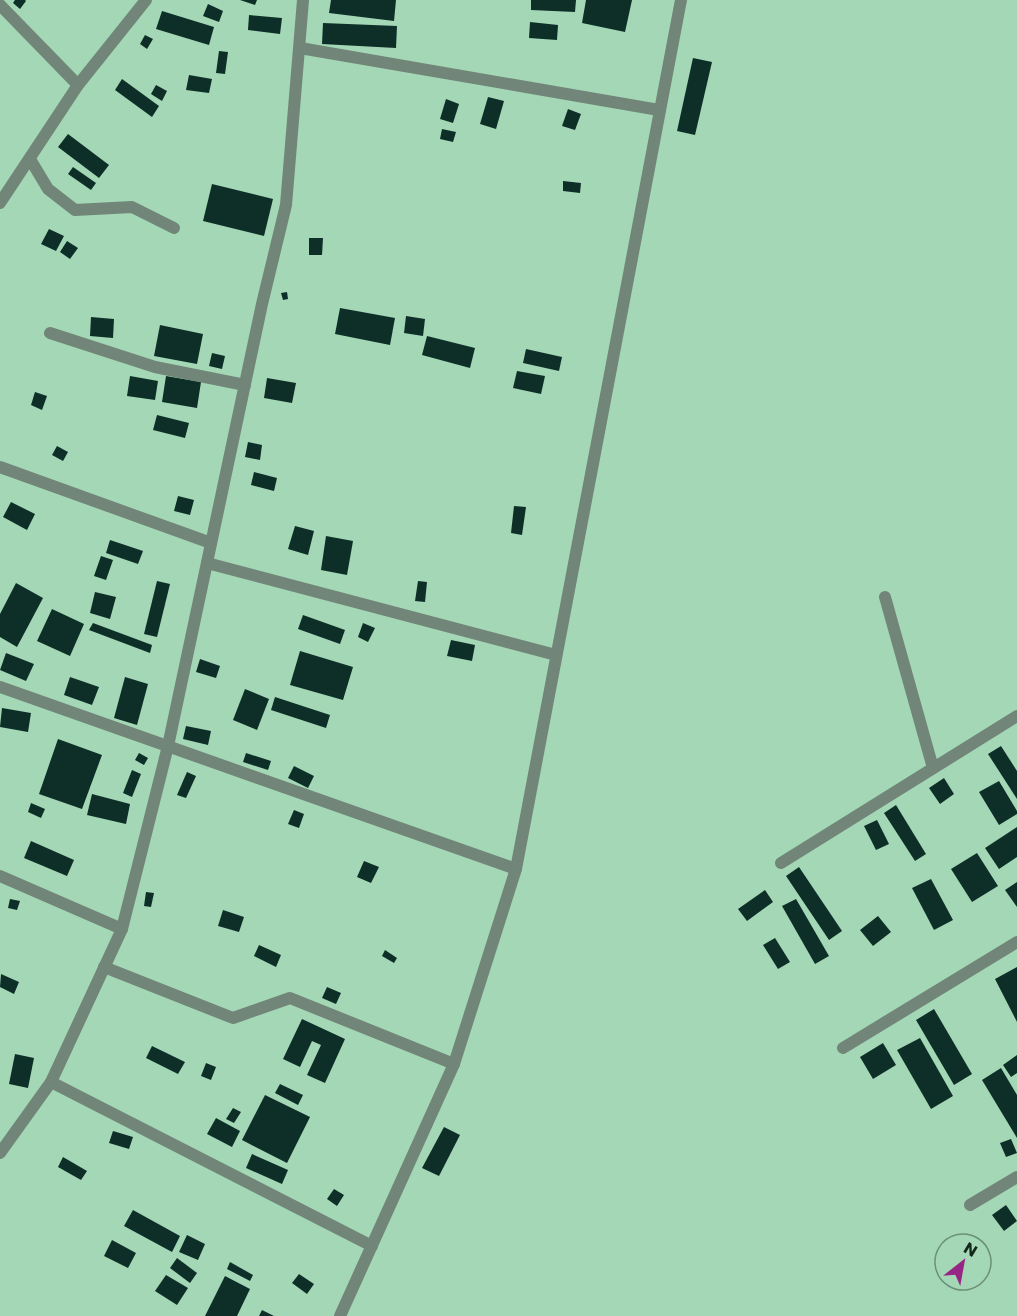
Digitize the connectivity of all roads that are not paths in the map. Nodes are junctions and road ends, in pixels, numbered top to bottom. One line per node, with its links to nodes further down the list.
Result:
1 (146, 0): 6 (street)
2 (303, 0): 5 (street)
3 (681, 0): 7 (street)
4 (0, 5): 6 (street)
5 (300, 48): 7 (street); 12 (street)
6 (78, 85): 8 (street)
7 (659, 110): 17 (street)
8 (30, 159): 9 (street); 10 (street)
9 (0, 203)
10 (174, 228)
11 (50, 333): 12 (street)
12 (245, 385): 14 (street)
13 (0, 467): 14 (street)
14 (211, 543): 15 (street)
15 (207, 563): 17 (street); 20 (street)
16 (885, 597): 21 (street)
17 (556, 655): 23 (street)
18 (0, 687): 20 (street)
19 (1017, 716): 21 (street)
20 (168, 747): 23 (street); 25 (street)
21 (933, 768): 22 (street)
22 (781, 863)
23 (516, 869): 29 (street)
24 (0, 876): 25 (street)
25 (122, 929): 27 (street)
26 (1017, 942): 28 (street)
27 (104, 967): 29 (street); 30 (street)
28 (843, 1048)
29 (454, 1064): 34 (street)
30 (51, 1082): 31 (street); 34 (street)
31 (0, 1153)
32 (1017, 1177): 33 (street)
33 (970, 1205)
34 (372, 1246): 35 (street)
35 (340, 1316)

